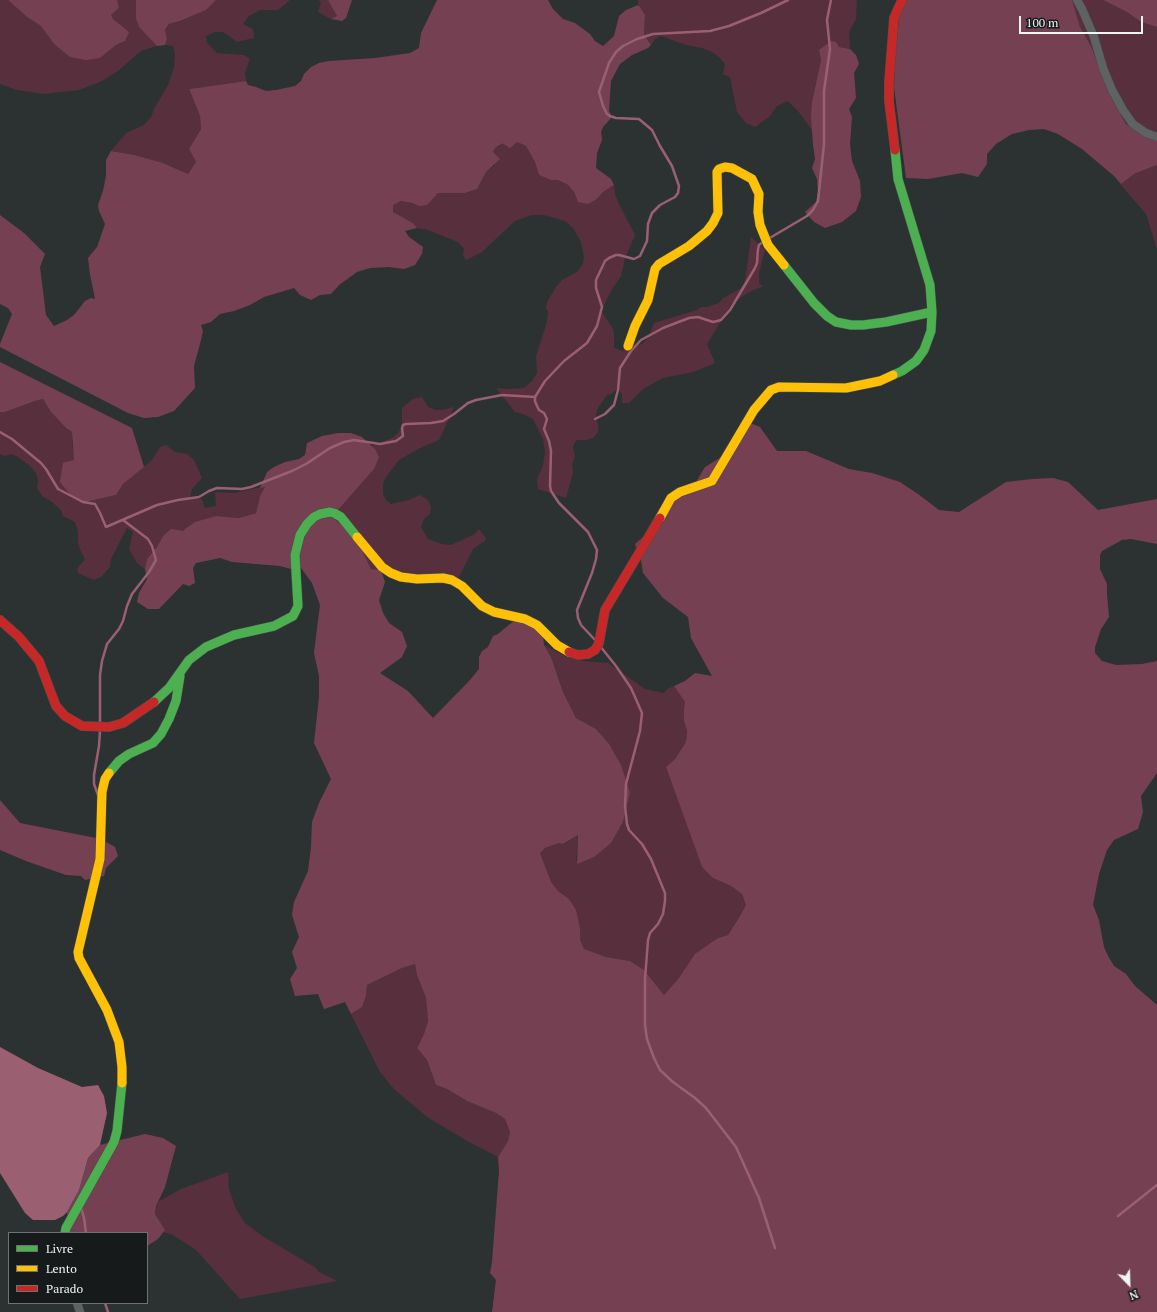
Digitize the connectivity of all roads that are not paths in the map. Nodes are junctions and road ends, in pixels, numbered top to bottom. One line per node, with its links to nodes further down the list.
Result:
1 (902, 0): 4 (street)
2 (1076, 0): 3 (street)
3 (1157, 137)
4 (932, 312): 5 (street); 7 (street)
5 (628, 346)
6 (0, 620): 7 (street)
7 (181, 672): 8 (street)
8 (65, 1232)

